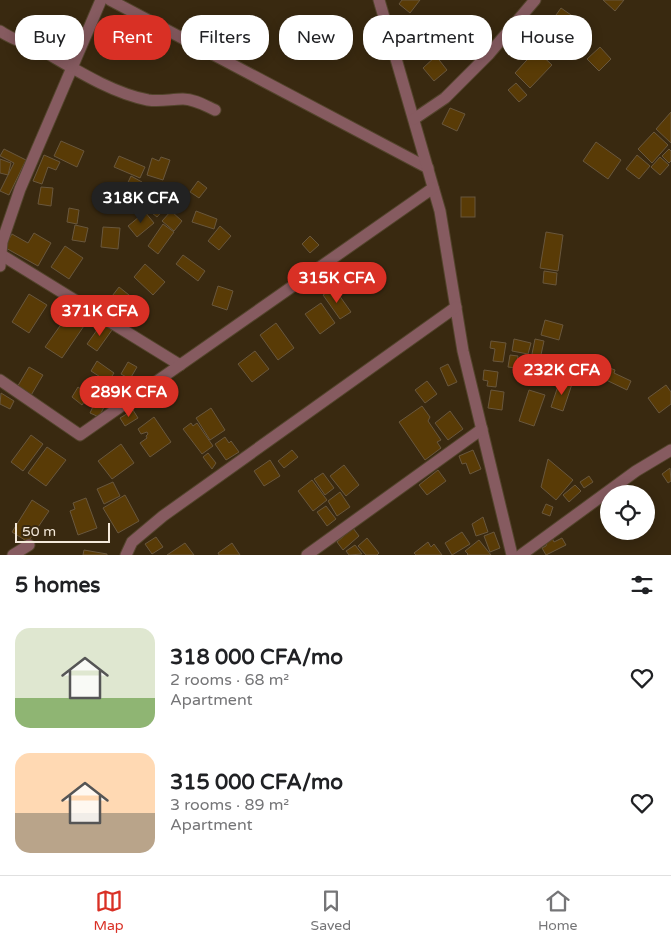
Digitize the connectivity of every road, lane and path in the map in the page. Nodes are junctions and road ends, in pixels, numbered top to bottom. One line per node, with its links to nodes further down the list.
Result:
1 (101, 0): 6 (street)
2 (110, 0): 9 (street)
3 (379, 0): 8 (street)
4 (535, 0): 8 (street)
5 (0, 31): 6 (street)
6 (72, 69): 7 (street); 11 (street)
7 (214, 110)
8 (414, 119): 9 (street)
9 (428, 168): 10 (street)
10 (433, 188): 13 (street); 14 (street)
11 (1, 254): 12 (street); 14 (street)
12 (0, 266)
13 (456, 307): 16 (street); 20 (street)
14 (180, 365): 15 (street)
15 (0, 380)
16 (482, 430): 21 (street); 22 (street)
17 (671, 450): 23 (street)
18 (29, 545): 19 (street)
19 (13, 555)
20 (126, 555)
21 (307, 555)
22 (512, 555)
23 (521, 555)

